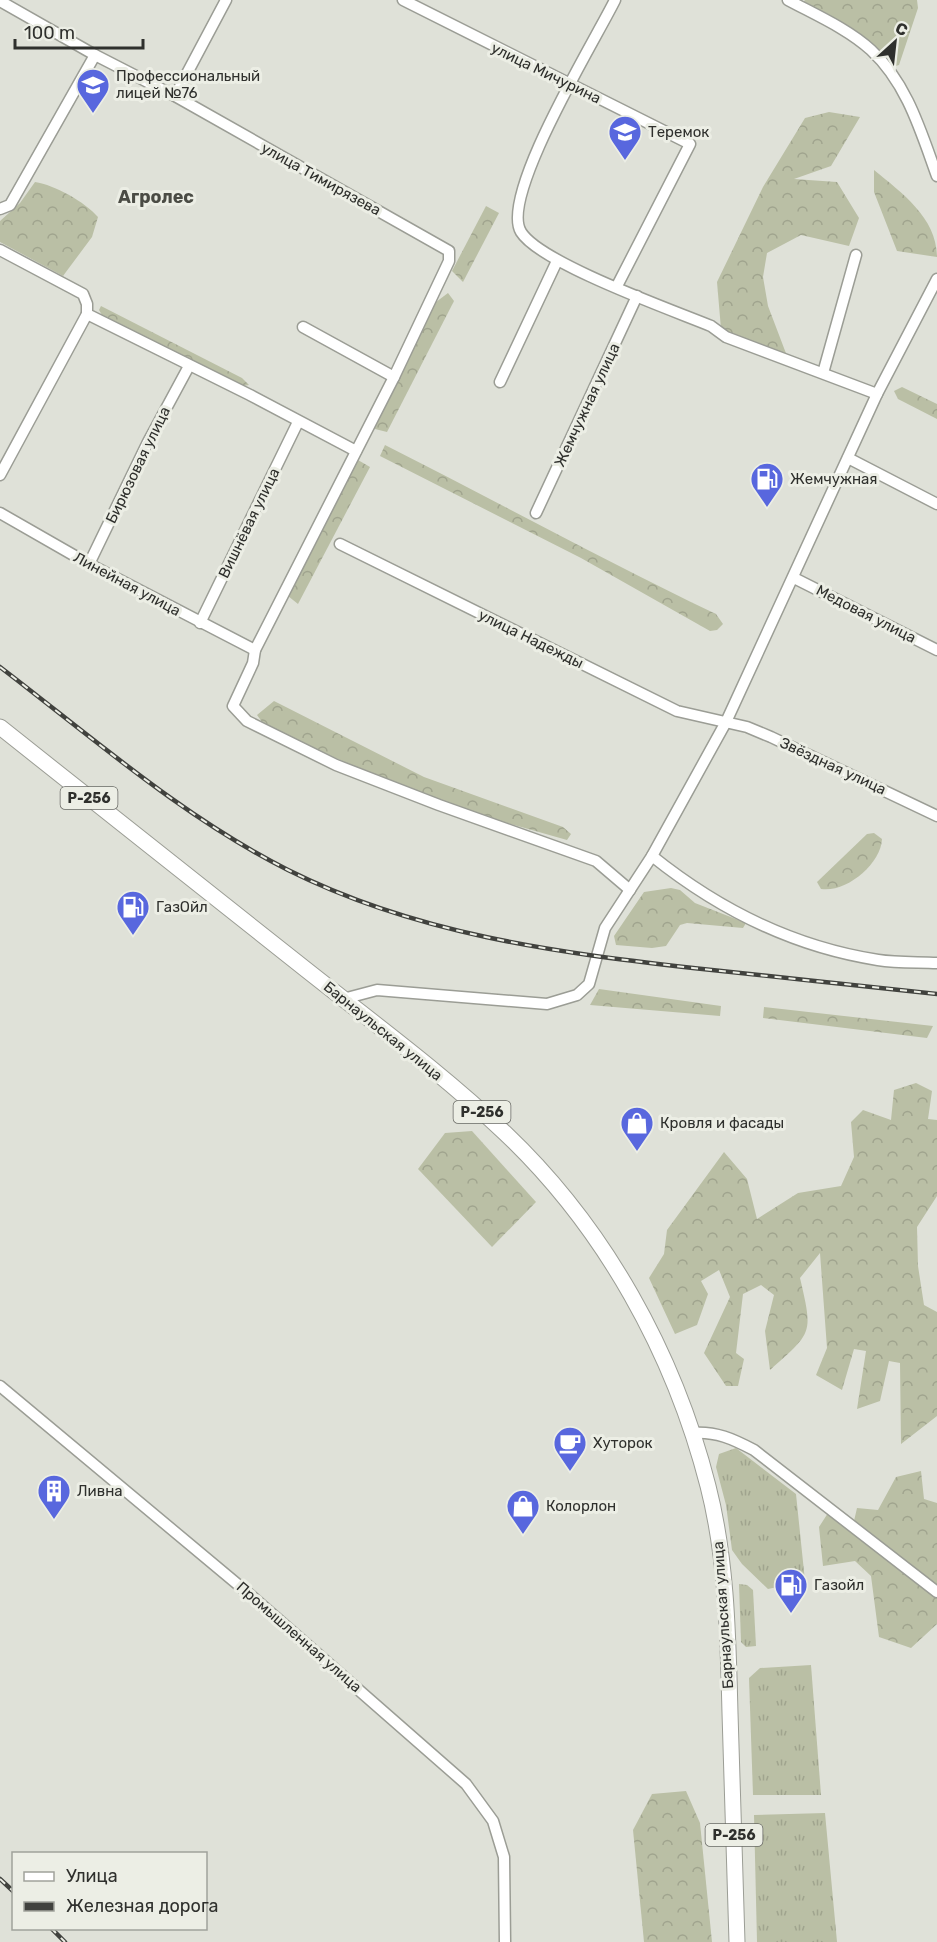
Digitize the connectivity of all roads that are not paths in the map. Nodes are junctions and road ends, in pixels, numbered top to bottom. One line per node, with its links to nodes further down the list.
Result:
1 (226, 0): 8 (street)
2 (403, 0): 7 (street, улица Мичурина)
3 (615, 0): 7 (street)
4 (788, 0): 9 (street)
5 (0, 1): 6 (street, улица Тимирязева)
6 (95, 55): 8 (street, улица Тимирязева); 10 (street)
7 (571, 85): 13 (street); 15 (street, улица Мичурина)
8 (175, 96): 21 (street, улица Тимирязева)
9 (937, 176)
10 (0, 209)
11 (0, 250): 17 (street)
12 (856, 255): 20 (street)
13 (557, 261): 15 (street); 22 (street)
14 (937, 279): 23 (street)
15 (616, 286): 16 (street)
16 (637, 296): 20 (street); 30 (street, Жемчужная улица)
17 (87, 314): 19 (street); 27 (street)
18 (303, 327): 21 (street)
19 (189, 366): 24 (street); 32 (street, Бирюзовая улица)
20 (823, 373): 23 (street)
21 (394, 377): 25 (street, улица Тимирязева)
22 (500, 382)
23 (877, 394): 26 (street)
24 (298, 422): 25 (street); 34 (street, Вишнёвая улица)
25 (356, 451): 35 (street, улица Тимирязева)
26 (848, 458): 28 (street); 33 (street)
27 (0, 475)
28 (937, 504)
29 (0, 513): 32 (street, Линейная улица)
30 (536, 513)
31 (340, 544): 37 (street, улица Надежды)
32 (89, 564): 34 (street, Линейная улица)
33 (794, 578): 36 (street, Медовая улица); 37 (street)
34 (200, 622): 35 (street, Линейная улица)
35 (255, 650): 41 (street, улица Тимирязева)
36 (937, 650)
37 (726, 722): 39 (street, Звёздная улица); 40 (street)
38 (0, 727): 43 (highway, Барнаульская улица / Р-256)
39 (937, 816)
40 (652, 856): 41 (street); 42 (street)
41 (630, 890): 43 (street)
42 (937, 963)
43 (343, 999): 45 (highway, Барнаульская улица / Р-256)
44 (0, 1386): 47 (street, Промышленная улица)
45 (692, 1433): 46 (street); 48 (highway, Барнаульская улица / Р-256)
46 (937, 1592)
47 (505, 1942)
48 (737, 1942)

